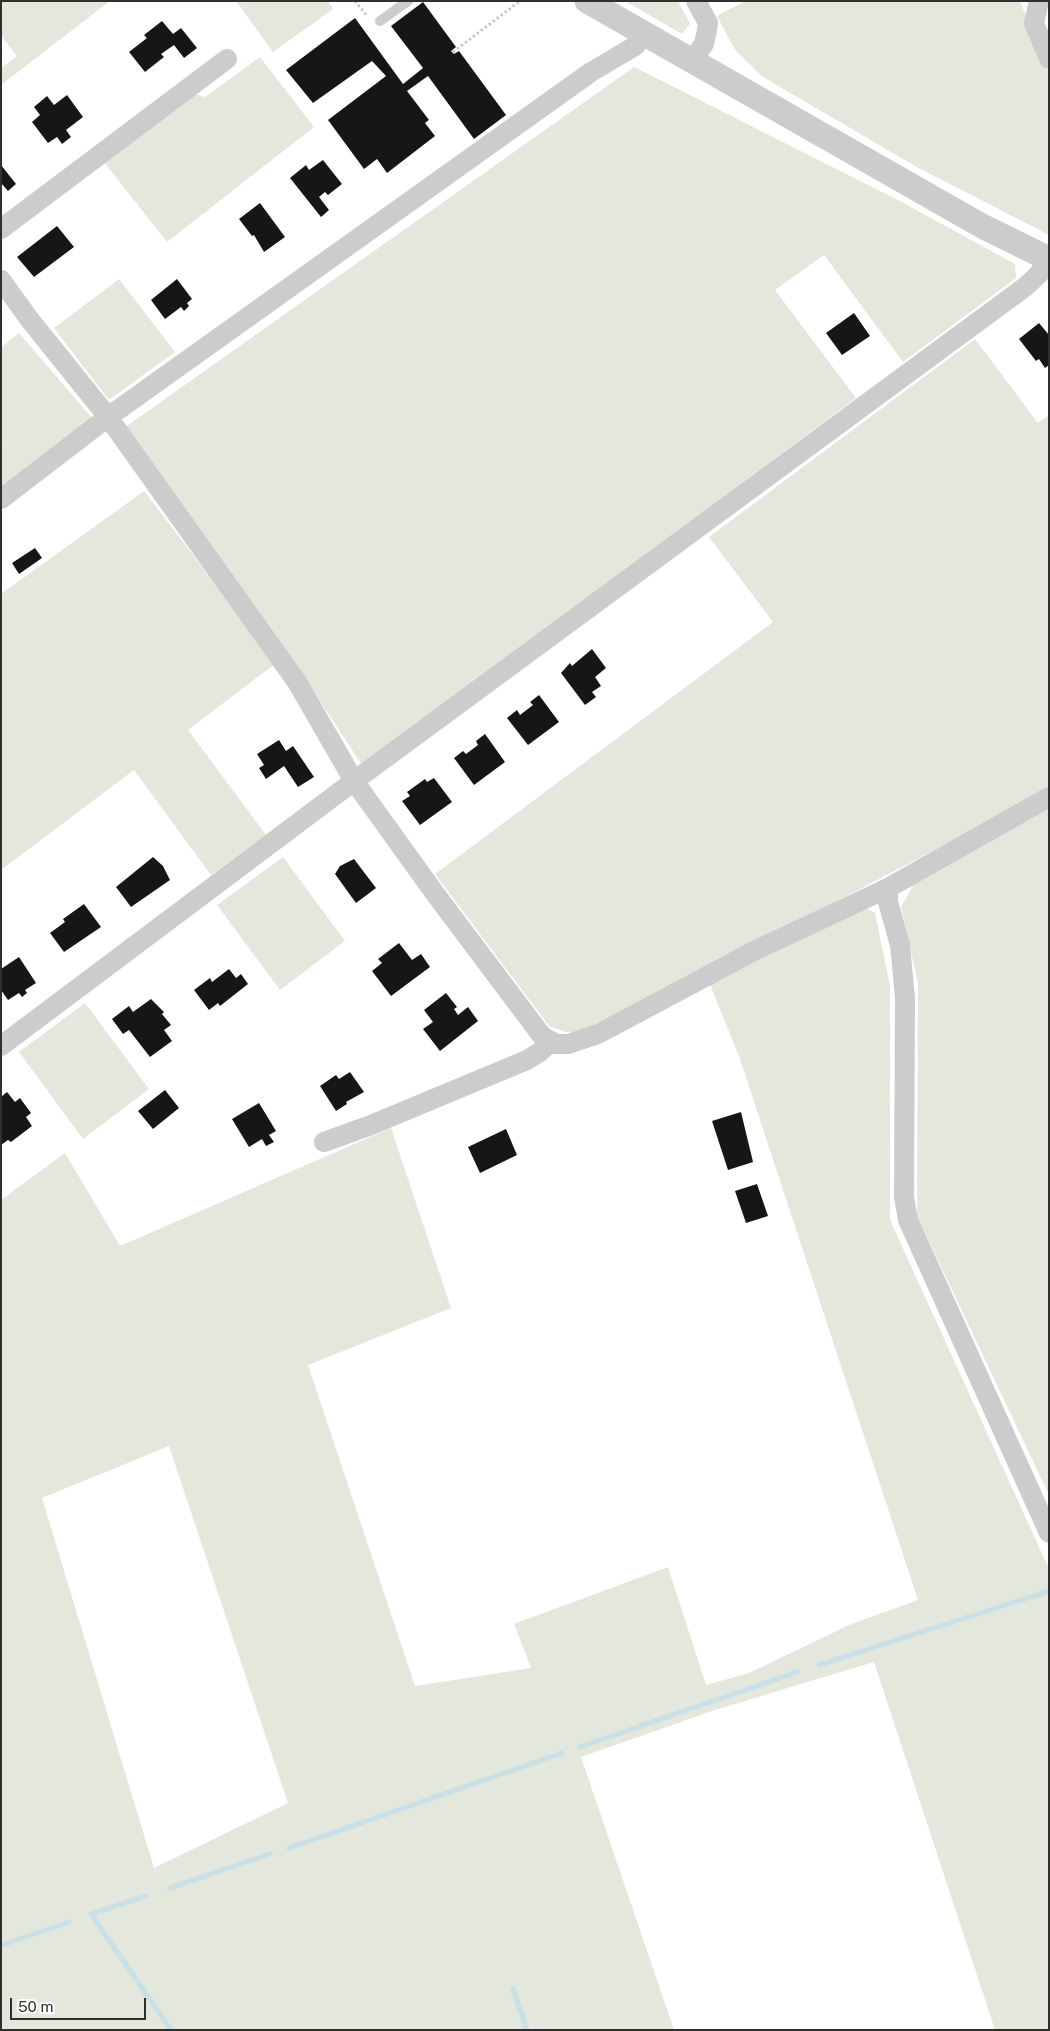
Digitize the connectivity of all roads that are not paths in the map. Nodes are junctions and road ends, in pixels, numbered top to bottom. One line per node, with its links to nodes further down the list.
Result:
1 (408, 1): 5 (lane)
2 (587, 1): 6 (street)
3 (696, 1): 9 (street)
4 (1039, 1): 8 (street)
5 (380, 21)
6 (644, 34): 9 (street); 13 (street)
7 (227, 59): 10 (street)
8 (1049, 59)
9 (692, 60): 11 (street)
10 (1, 229)
11 (1048, 259): 15 (street)
12 (1, 280): 13 (street)
13 (108, 417): 14 (street); 15 (street)
14 (1, 499)
15 (354, 781): 18 (street); 19 (street)
16 (1049, 797): 17 (street)
17 (888, 888): 18 (street); 21 (street)
18 (551, 1041): 20 (street)
19 (1, 1046)
20 (324, 1142)
21 (1049, 1533)

